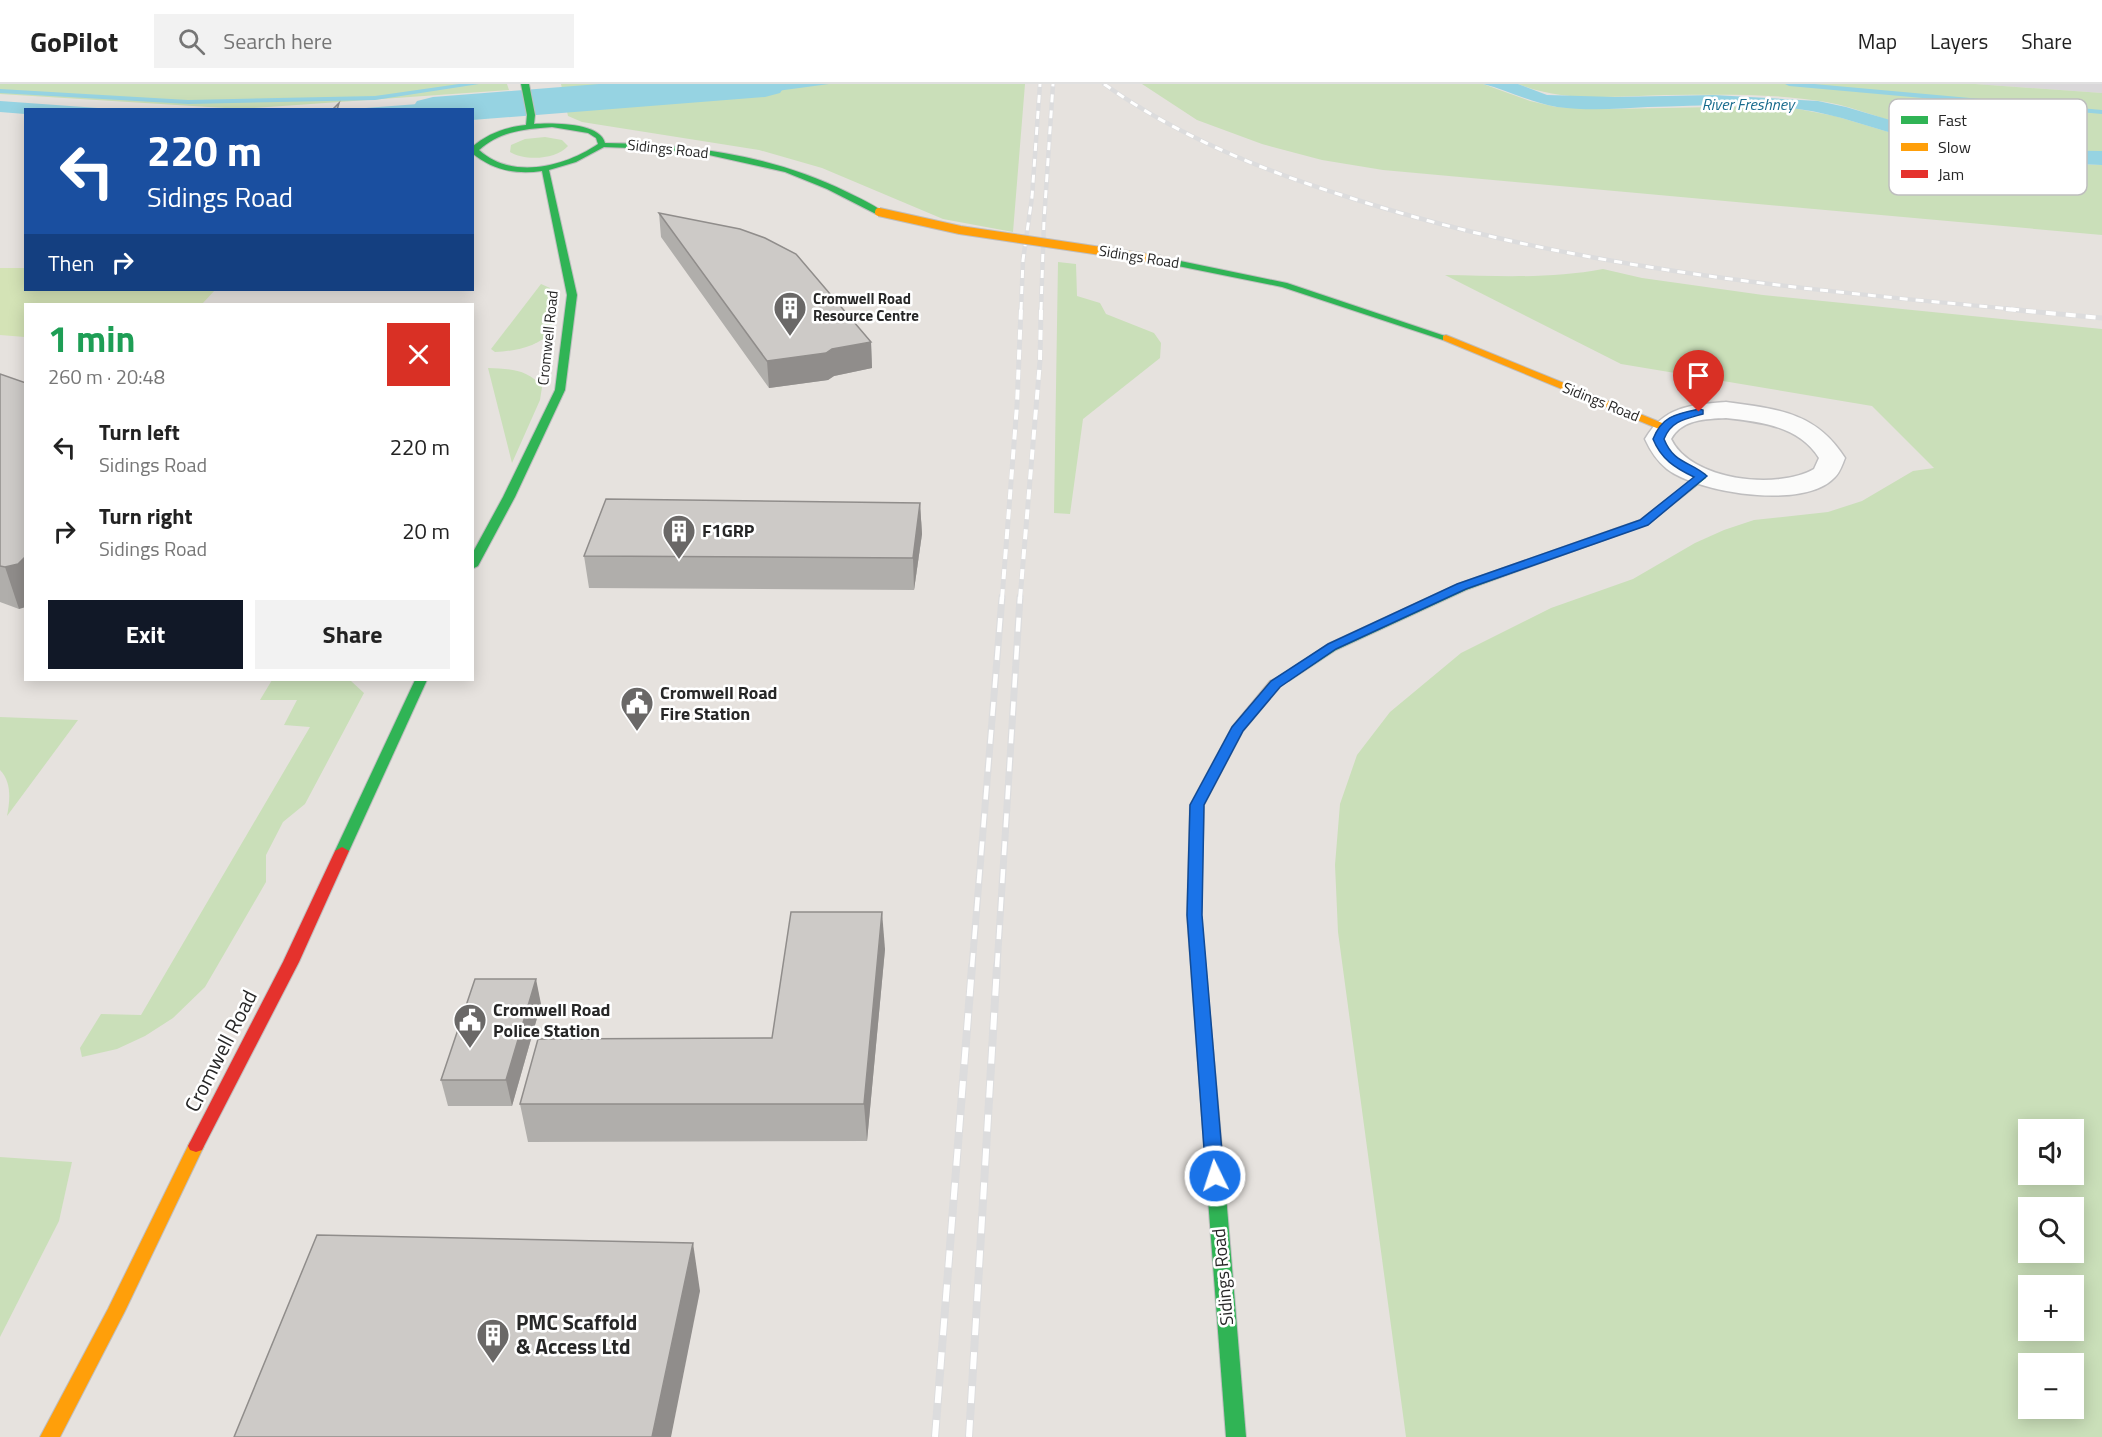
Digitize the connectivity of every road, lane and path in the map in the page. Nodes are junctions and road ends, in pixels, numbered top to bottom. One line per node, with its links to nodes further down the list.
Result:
1 (525, 87): 2 (street)
2 (530, 126): 3 (street); 4 (street)
3 (602, 145): 4 (street); 5 (street, Sidings Road, bridge)
4 (545, 168): 7 (street, Cromwell Road)
5 (1663, 427): 6 (street, Sidings Road); 6 (street, Sidings Road)
6 (1702, 476): 10 (street, Sidings Road)
7 (474, 562)
8 (421, 681): 9 (street, Cromwell Road)
9 (50, 1437)
10 (1236, 1437)

